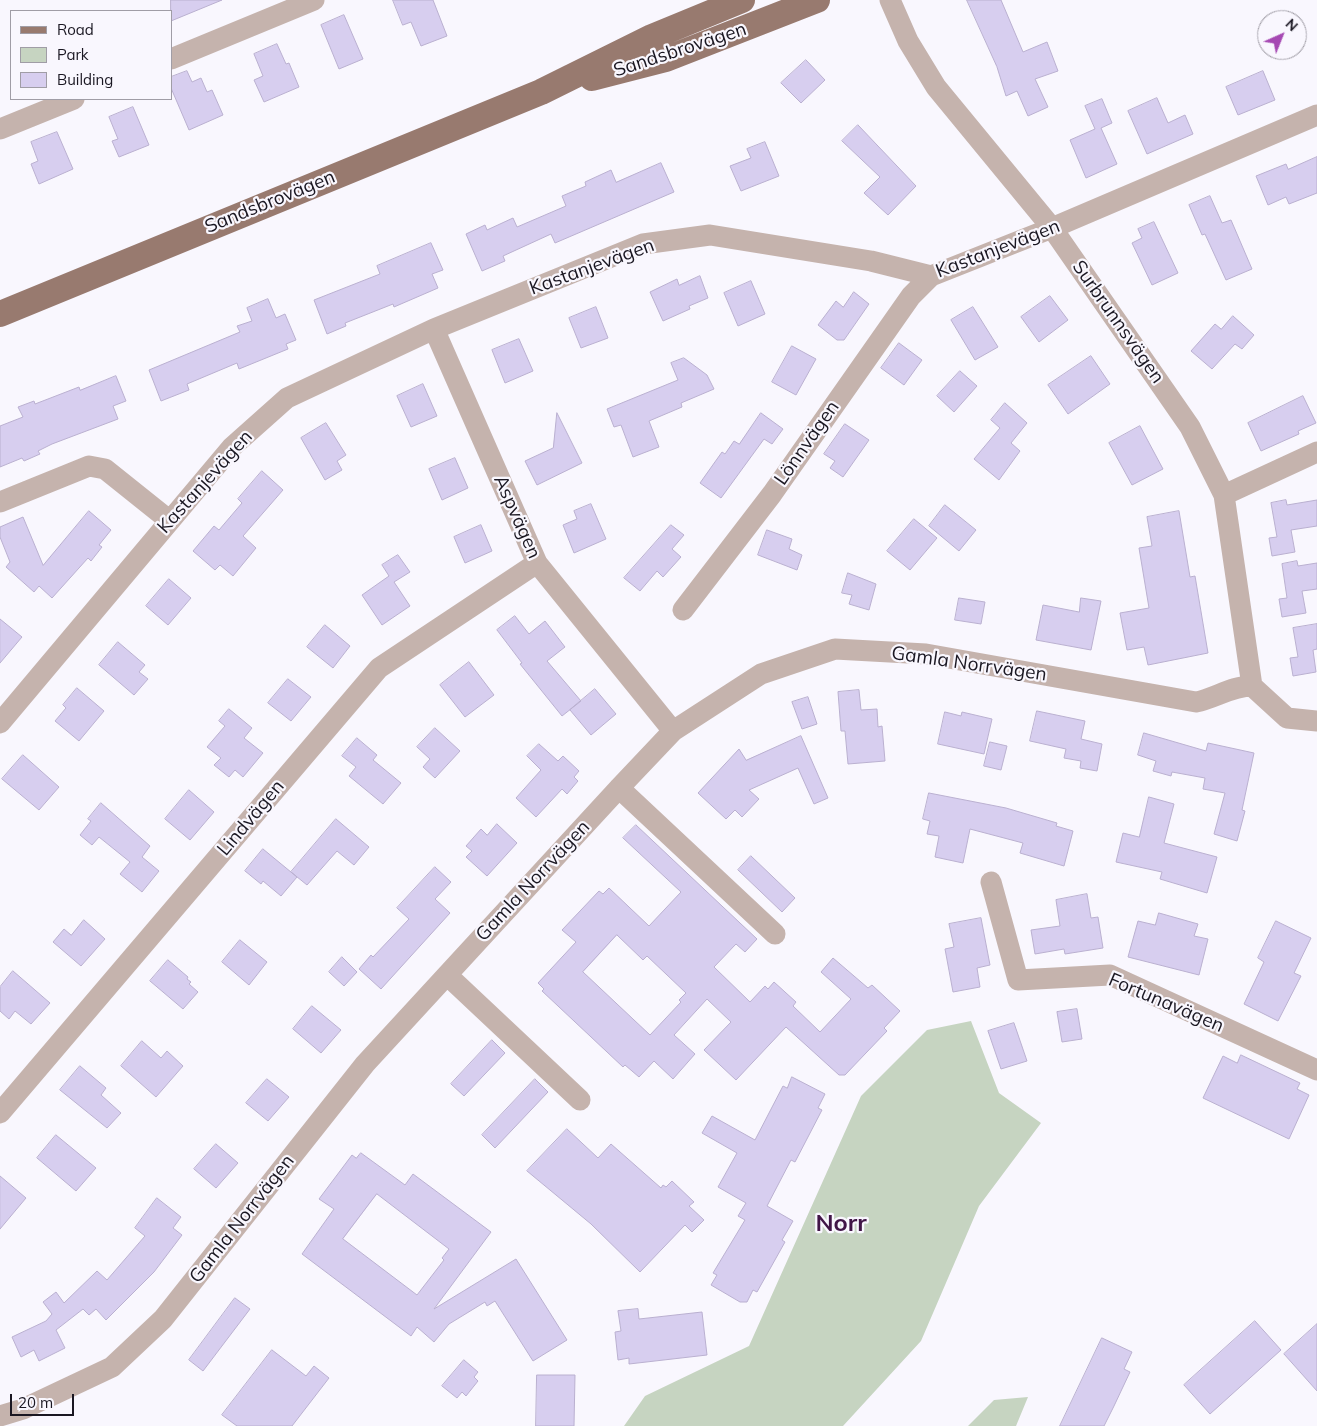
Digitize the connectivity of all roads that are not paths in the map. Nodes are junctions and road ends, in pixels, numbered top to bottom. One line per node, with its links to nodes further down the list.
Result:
1 (314, 0): 5 (street)
2 (742, 0): 6 (main road, Sandsbrovägen)
3 (816, 0): 6 (main road, Sandsbrovägen)
4 (890, 0): 10 (street, Surbrunnsvägen)
5 (172, 59)
6 (541, 92): 12 (main road, Sandsbrovägen)
7 (72, 100): 9 (street)
8 (1317, 115): 10 (street, Kastanjevägen)
9 (0, 129)
10 (1052, 228): 11 (street, Kastanjevägen); 15 (street, Surbrunnsvägen)
11 (931, 276): 13 (street, Kastanjevägen); 19 (street, Lönnvägen)
12 (0, 314)
13 (434, 329): 17 (street, Kastanjevägen); 18 (street, Aspvägen)
14 (1317, 452): 15 (street)
15 (1224, 495): 20 (street, Surbrunnsvägen)
16 (0, 502): 17 (street)
17 (170, 521): 22 (street, Kastanjevägen)
18 (537, 563): 23 (street, Aspvägen); 30 (street, Lindvägen)
19 (683, 610)
20 (1252, 686): 21 (street); 23 (street, Gamla Norrvägen)
21 (1317, 721)
22 (0, 723)
23 (673, 731): 24 (street, Gamla Norrvägen)
24 (619, 788): 26 (street); 27 (street, Gamla Norrvägen)
25 (992, 882): 28 (street, Fortunavägen)
26 (775, 934)
27 (447, 974): 29 (street); 31 (street, Gamla Norrvägen)
28 (1317, 1070)
29 (580, 1100)
30 (0, 1113)
31 (0, 1416)

